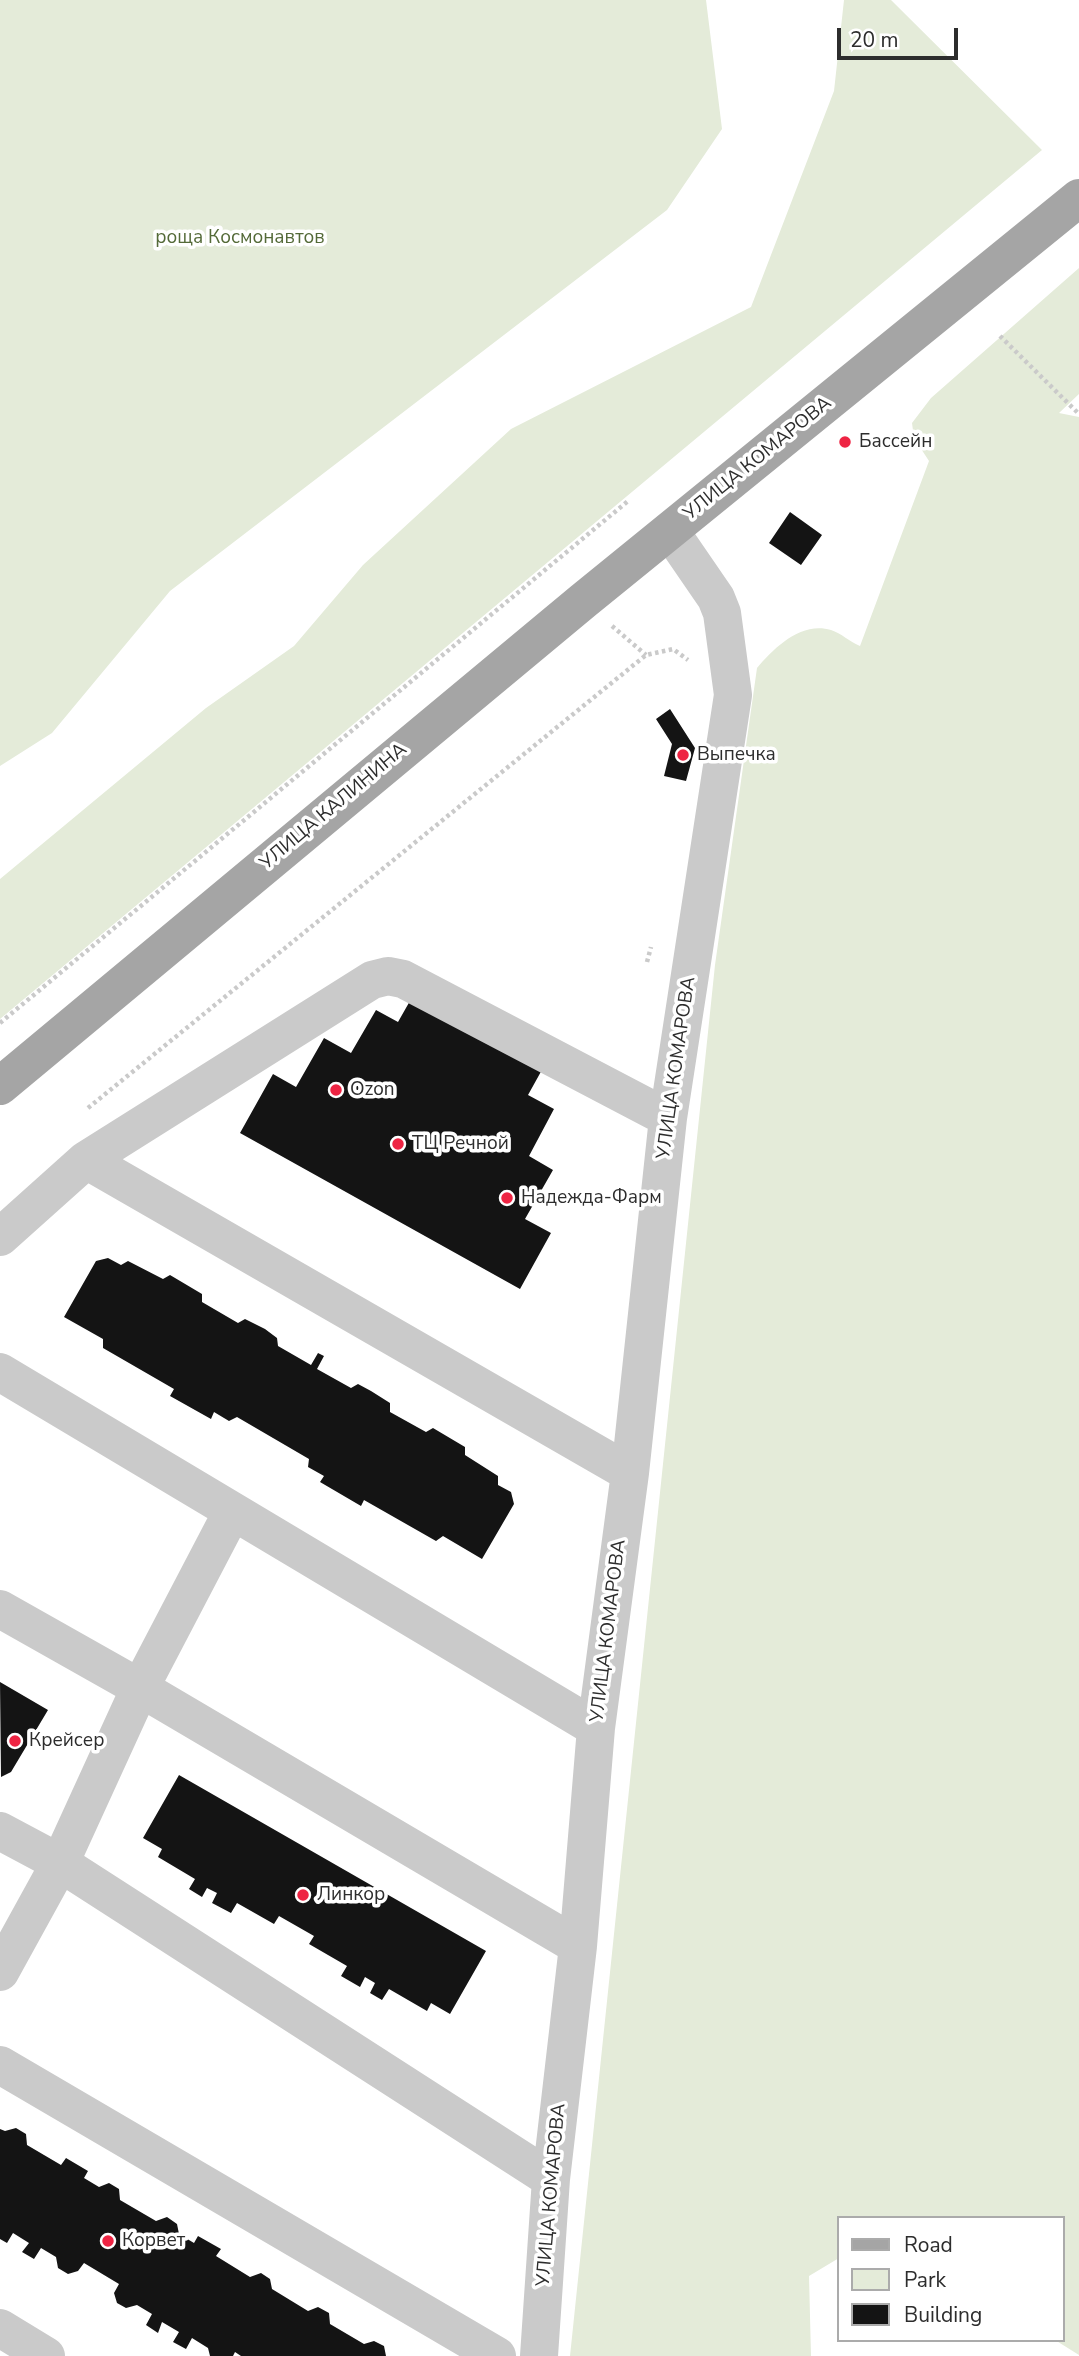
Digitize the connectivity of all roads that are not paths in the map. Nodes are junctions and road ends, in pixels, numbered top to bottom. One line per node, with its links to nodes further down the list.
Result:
1 (1079, 198): 2 (main road, УЛИЦА КОМАРОВА)
2 (670, 531): 3 (main road, УЛИЦА КАЛИНИНА); 4 (street, УЛИЦА КОМАРОВА)
3 (0, 1086)
4 (668, 1118): 5 (street); 8 (street, УЛИЦА КОМАРОВА)
5 (86, 1160): 6 (street); 8 (street)
6 (0, 1237)
7 (0, 1372): 9 (street)
8 (630, 1473): 12 (street, УЛИЦА КОМАРОВА)
9 (232, 1512): 11 (street); 12 (street)
10 (0, 1609): 11 (street)
11 (140, 1688): 14 (street); 15 (street)
12 (596, 1728): 15 (street, УЛИЦА КОМАРОВА)
13 (0, 1831): 14 (street)
14 (60, 1863): 16 (street); 18 (street)
15 (578, 1946): 18 (street, УЛИЦА КОМАРОВА)
16 (0, 1972)
17 (0, 2065): 21 (street)
18 (551, 2179): 22 (street, УЛИЦА КОМАРОВА)
19 (0, 2328): 20 (street)
20 (46, 2356)
21 (497, 2356)
22 (539, 2356)

